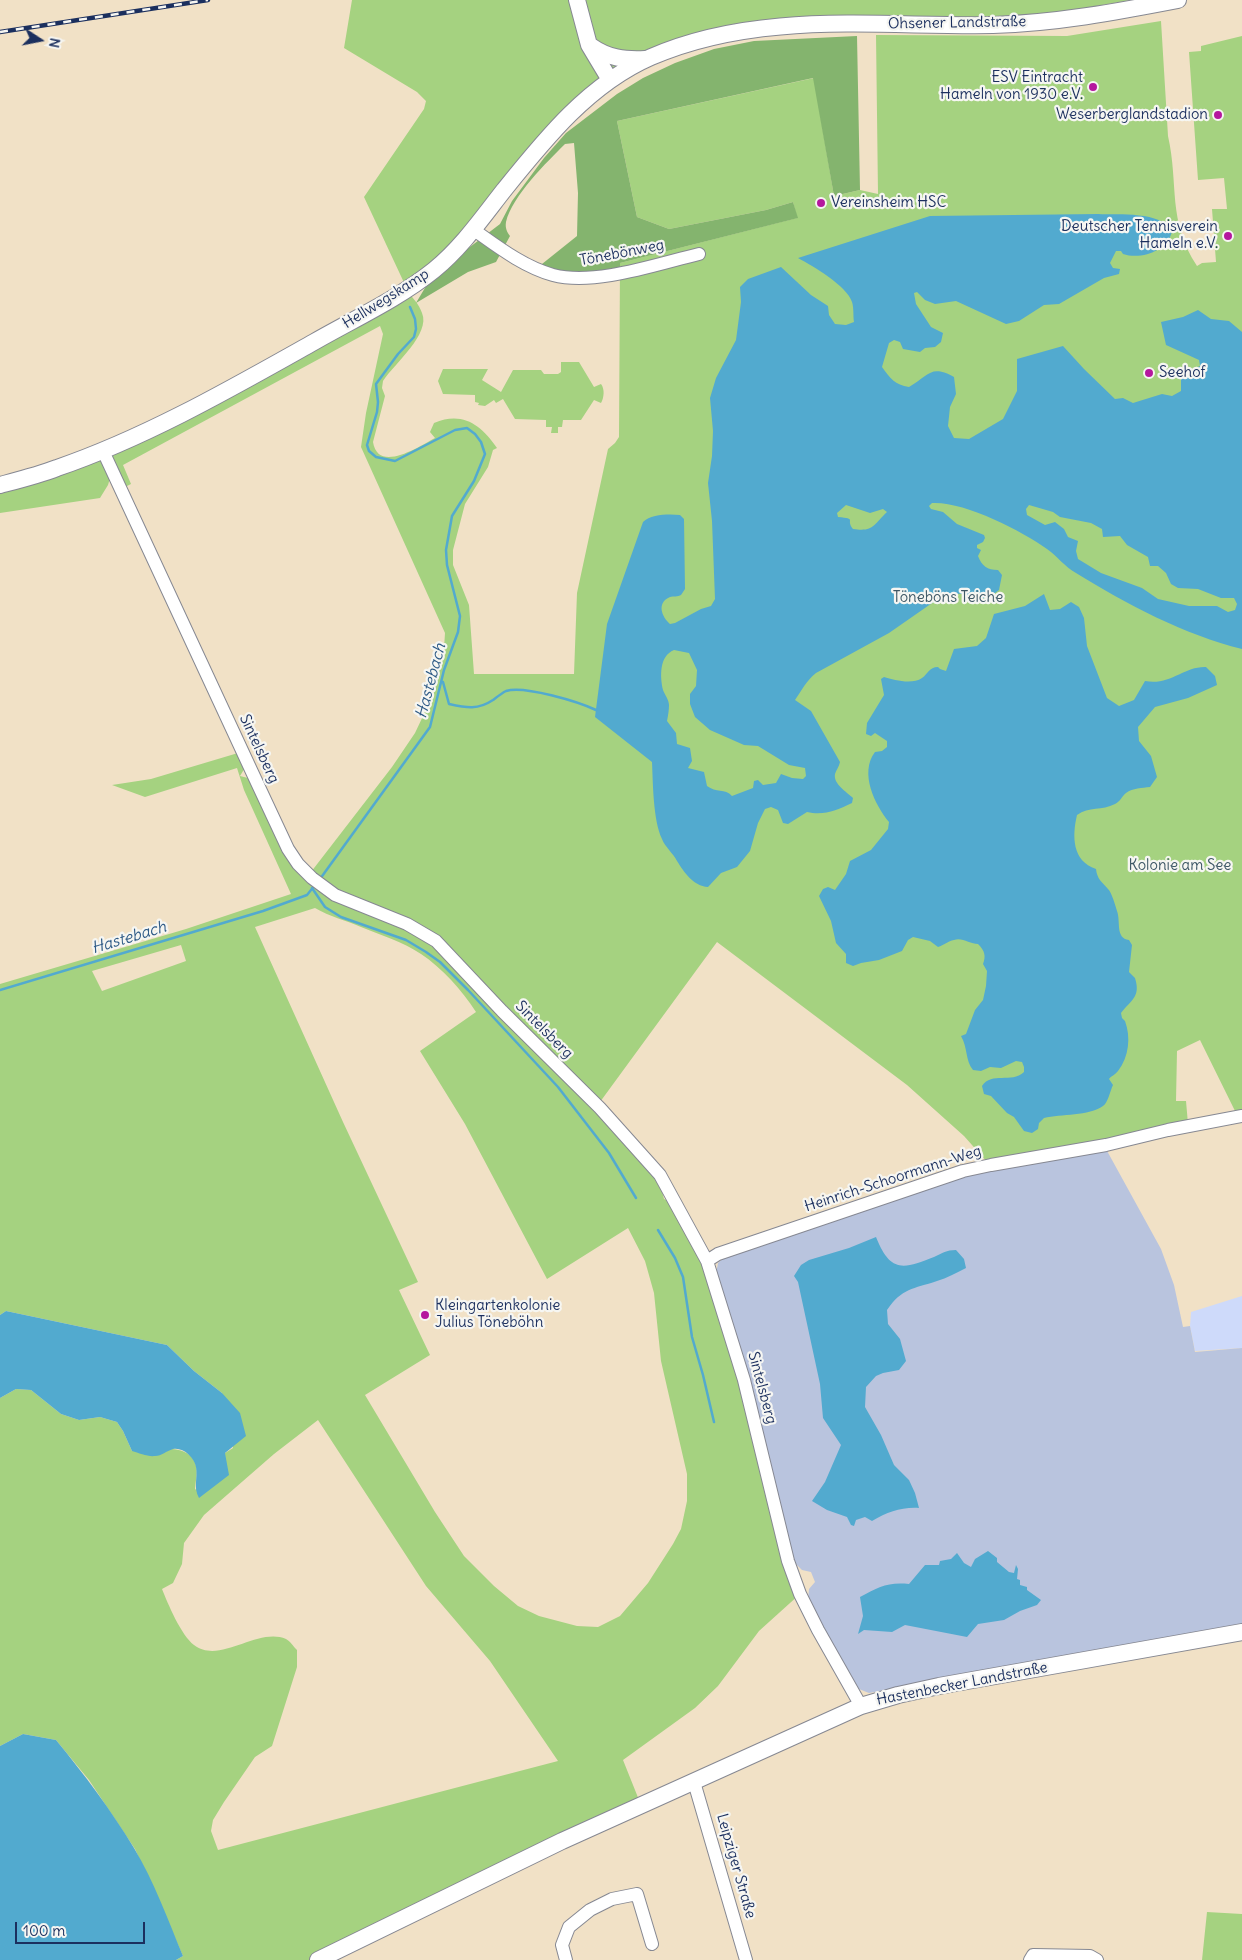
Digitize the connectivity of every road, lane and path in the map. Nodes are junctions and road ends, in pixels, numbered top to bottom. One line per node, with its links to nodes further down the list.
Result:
1 (577, 0): 3 (main road)
2 (1171, 1): 4 (main road, Ohsener Landstraße)
3 (590, 45): 4 (main road); 5 (main road)
4 (647, 58): 5 (main road, Hellwegskamp)
5 (610, 80): 6 (main road, Hellwegskamp)
6 (474, 230): 7 (street, Tönebönweg); 8 (main road, Hellwegskamp)
7 (699, 254)
8 (103, 450): 9 (main road, Hellwegskamp); 11 (street, Sintelsberg)
9 (0, 485)
10 (1242, 1116): 11 (street, Heinrich-Schoormann-Weg)
11 (707, 1261): 13 (street, Sintelsberg)
12 (1242, 1632): 13 (main road, Hastenbecker Landstraße)
13 (861, 1706): 14 (main road, Hastenbecker Landstraße)
14 (694, 1782): 16 (main road, Hastenbecker Landstraße); 18 (street, Leipziger Straße)
15 (652, 1944): 17 (street)
16 (318, 1960)
17 (566, 1960)
18 (746, 1960)
19 (1030, 1960): 20 (street)
20 (1097, 1960)

